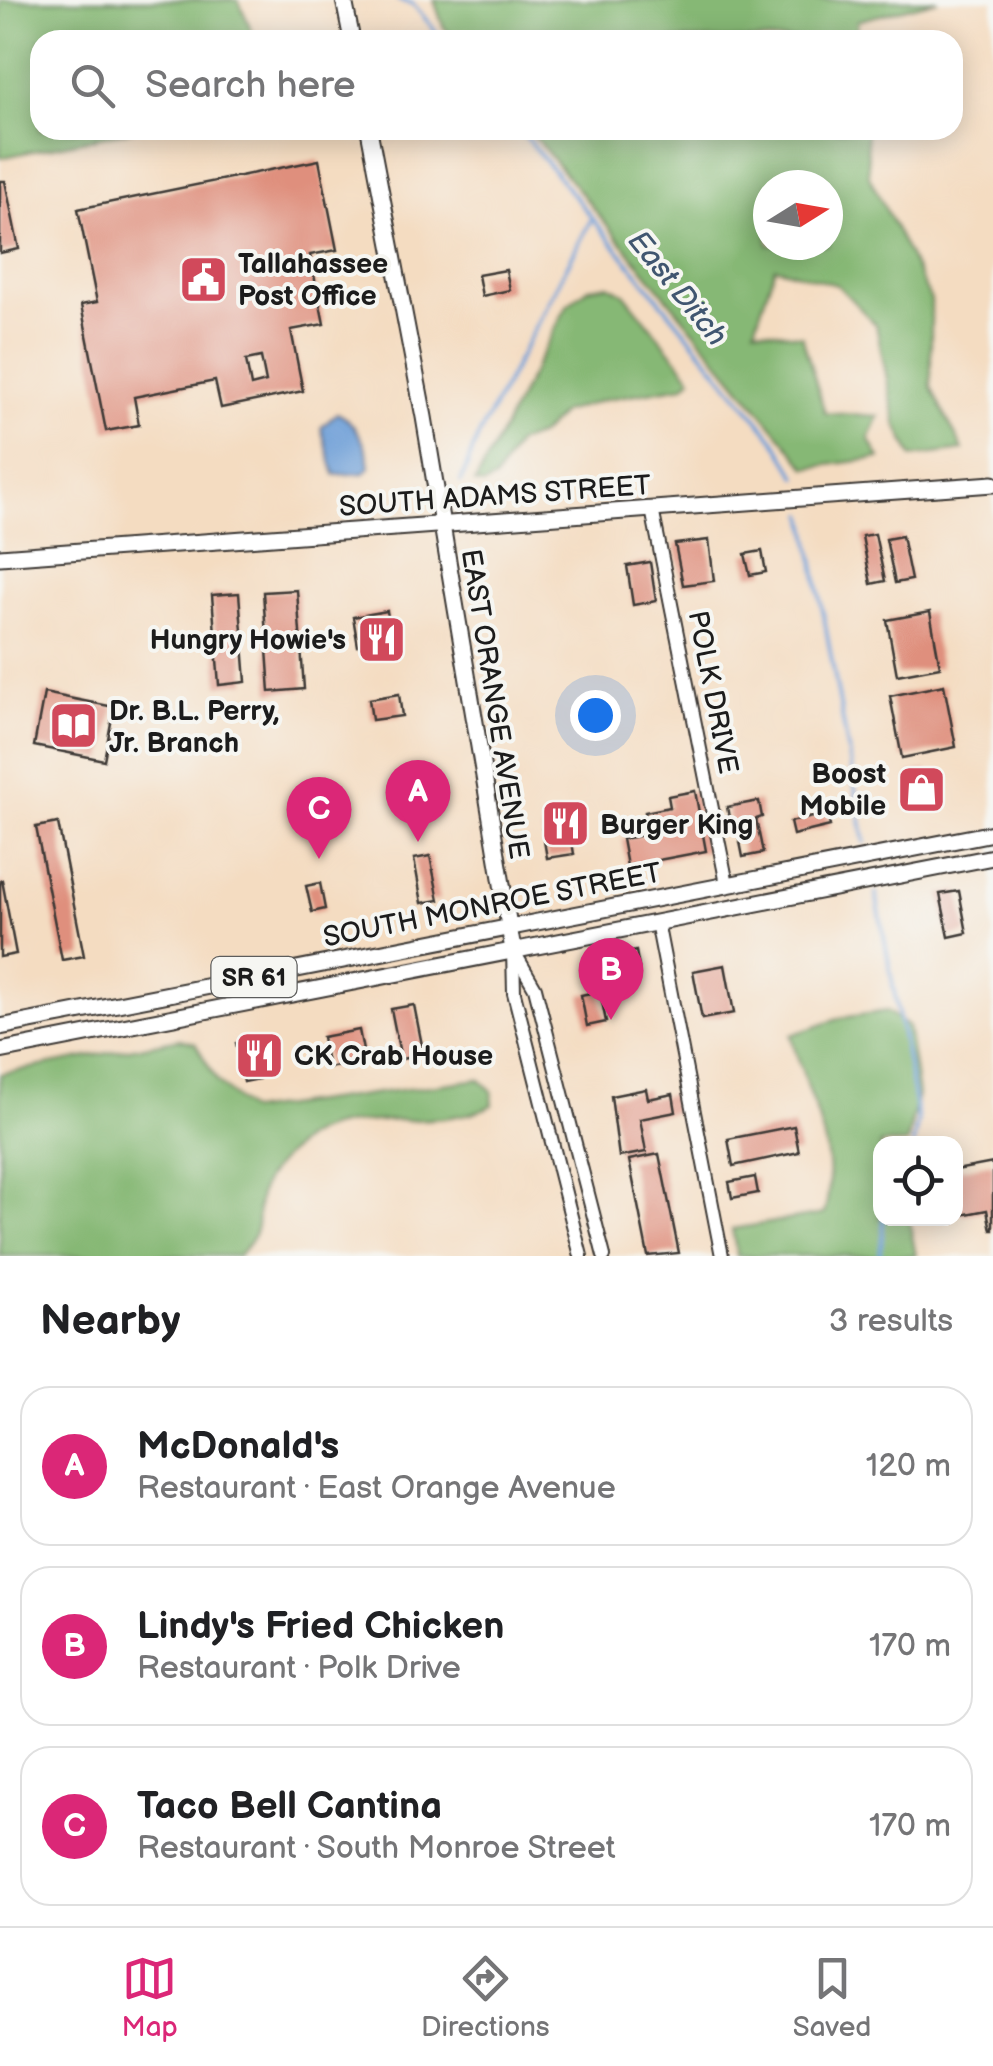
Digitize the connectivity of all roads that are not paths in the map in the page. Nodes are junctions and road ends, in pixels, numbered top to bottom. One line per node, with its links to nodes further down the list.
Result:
1 (344, 0): 2 (main road)
2 (350, 30)
3 (371, 140): 6 (main road, EAST ORANGE AVENUE)
4 (993, 484): 5 (main road, SOUTH ADAMS STREET)
5 (652, 509): 6 (main road, SOUTH ADAMS STREET); 11 (street, POLK DRIVE)
6 (442, 524): 7 (main road, SOUTH ADAMS STREET); 14 (main road, EAST ORANGE AVENUE)
7 (0, 557)
8 (993, 832): 10 (main road, SOUTH MONROE STREET / SR 61)
9 (993, 856): 12 (main road, SOUTH MONROE STREET / SR 61)
10 (750, 879): 11 (main road, SOUTH MONROE STREET / SR 61); 12 (main road)
11 (727, 884): 14 (main road, SOUTH MONROE STREET / SR 61)
12 (735, 907): 13 (main road, SOUTH MONROE STREET / SR 61)
13 (656, 922): 15 (main road, SOUTH MONROE STREET / SR 61); 20 (street)
14 (508, 926): 15 (main road, EAST ORANGE AVENUE); 16 (main road, SOUTH MONROE STREET / SR 61)
15 (513, 950): 17 (main road, SOUTH MONROE STREET / SR 61); 18 (street, EAST ORANGE AVENUE); 19 (street, EAST ORANGE AVENUE)
16 (0, 1027)
17 (0, 1051)
18 (581, 1256)
19 (604, 1256)
20 (722, 1256)

